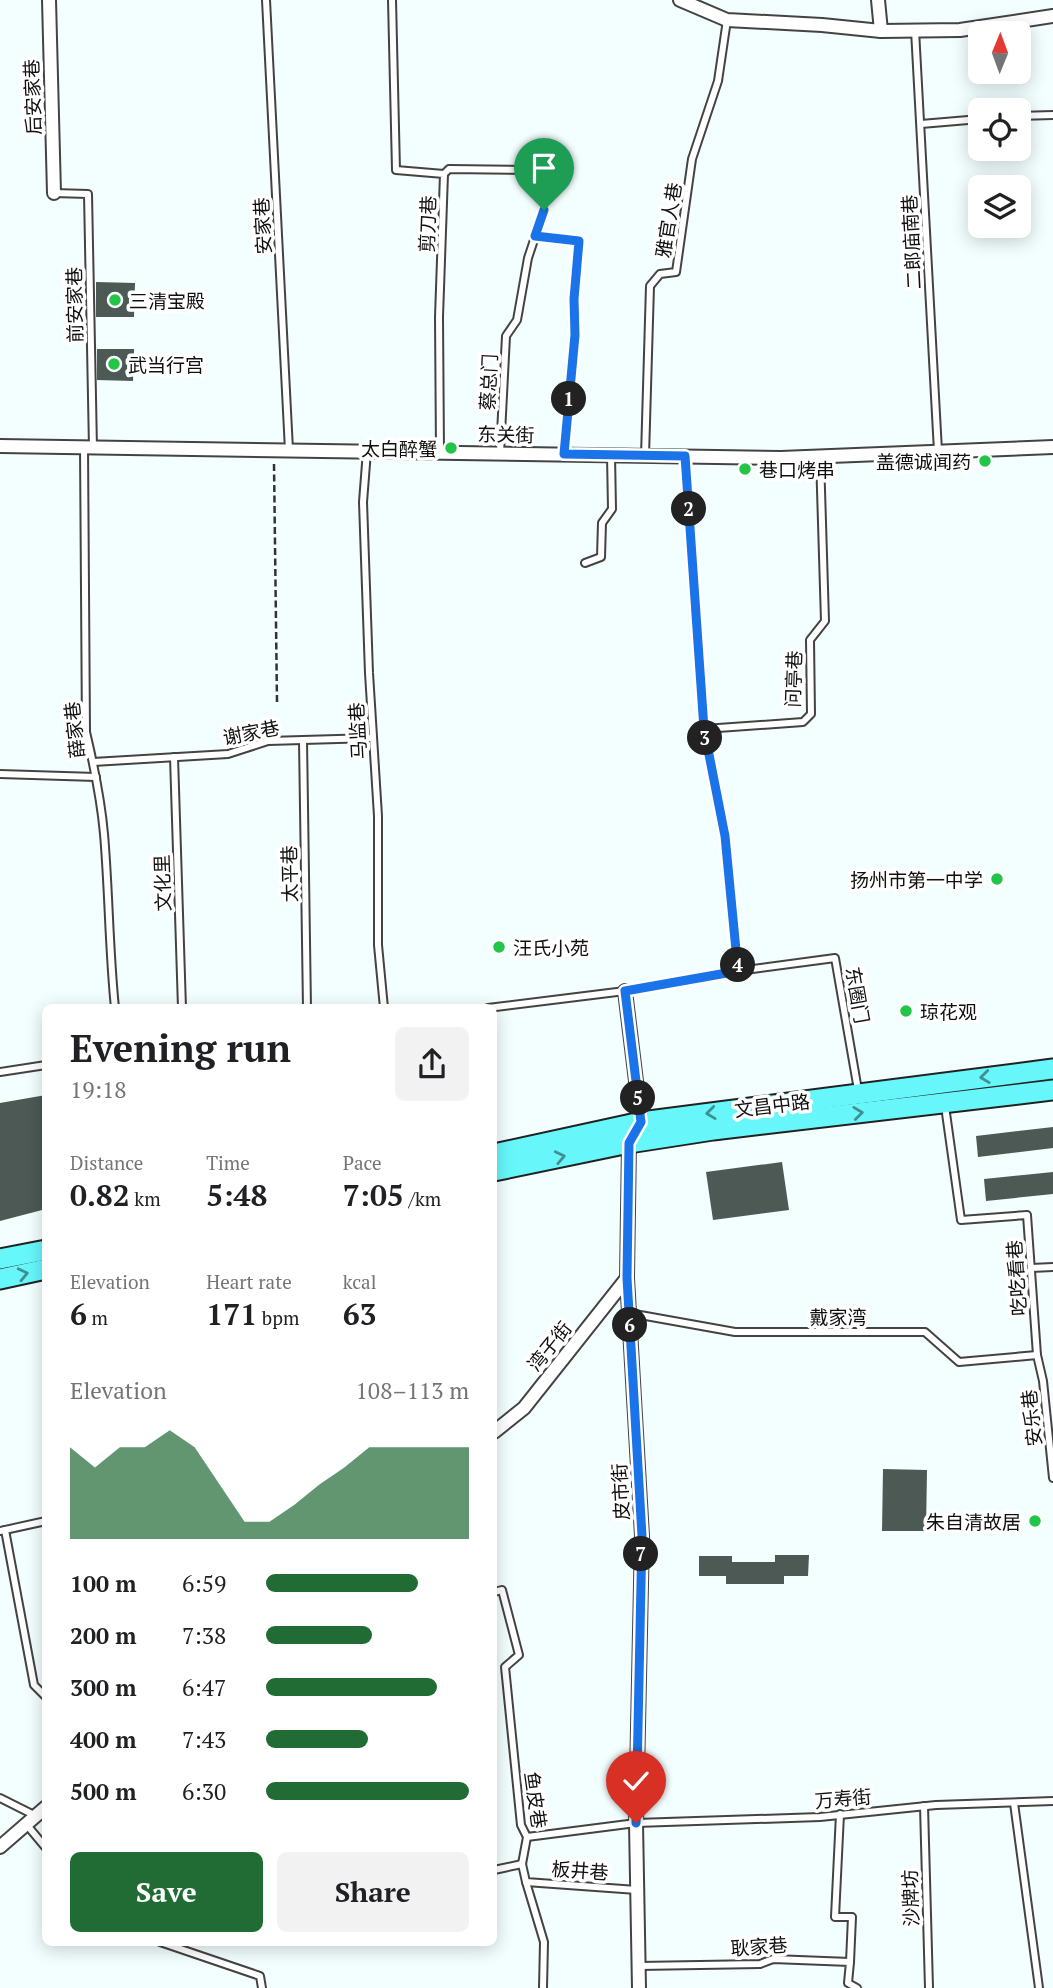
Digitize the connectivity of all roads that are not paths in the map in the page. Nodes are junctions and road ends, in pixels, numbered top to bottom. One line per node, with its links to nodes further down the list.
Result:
1 (49, 0): 15 (street, 后安家巷)
2 (266, 0): 20 (lane, 安家巷)
3 (392, 0): 14 (lane, 剪刀巷)
4 (680, 0): 7 (street)
5 (878, 0): 9 (street)
6 (1053, 16): 8 (street)
7 (727, 20): 9 (street); 27 (lane, 雅官人巷)
8 (915, 30): 9 (street); 13 (lane, 二郎庙南巷)
9 (881, 31)
10 (1053, 115): 11 (lane)
11 (1031, 116)
12 (968, 120): 13 (lane)
13 (921, 124): 23 (lane, 二郎庙南巷)
14 (444, 174): 16 (lane, 蔡总门); 22 (lane, 剪刀巷)
15 (54, 193): 19 (lane, 前安家巷)
16 (535, 236): 24 (lane, 蔡总门); 25 (lane)
17 (0, 446): 19 (street, 东关街)
18 (1053, 447): 23 (street, 东关街)
19 (89, 448): 20 (street, 东关街); 35 (lane, 薛家巷)
20 (289, 450): 21 (street, 东关街)
21 (366, 451): 22 (street, 东关街); 32 (lane, 马监巷)
22 (440, 452): 24 (street, 东关街)
23 (938, 452): 29 (street, 东关街)
24 (500, 453): 25 (street, 东关街)
25 (564, 454): 26 (street, 东关街)
26 (611, 455): 27 (street, 东关街); 30 (lane)
27 (645, 456): 28 (street, 东关街)
28 (685, 456): 29 (street, 东关街); 31 (lane)
29 (821, 457): 31 (lane, 问亭巷)
30 (585, 563)
31 (704, 729): 38 (lane)
32 (373, 738): 33 (lane, 谢家巷); 43 (lane, 马监巷)
33 (303, 740): 34 (lane, 谢家巷); 42 (lane, 太平巷)
34 (174, 757): 35 (lane, 谢家巷); 41 (lane, 文化里)
35 (93, 762): 37 (lane, 薛家巷)
36 (0, 774): 37 (lane)
37 (96, 777): 40 (lane, 薛家巷)
38 (738, 971): 39 (lane, 东圈门); 49 (lane, 东圈门)
39 (625, 991): 44 (lane, 东圈门); 51 (street)
40 (115, 1004)
41 (182, 1004)
42 (307, 1004)
43 (384, 1004)
44 (497, 1007)
45 (42, 1066): 47 (lane)
46 (1053, 1069): 49 (main road, 文昌中路, one-way to 49)
47 (0, 1072)
48 (1053, 1090): 50 (main road, 文昌中路)
49 (859, 1094): 51 (main road, 文昌中路, one-way to 51)
50 (945, 1102): 52 (main road, 文昌中路, one-way to 50); 57 (lane, 吃吃看巷)
51 (641, 1122): 52 (street, 皮市街); 53 (main road, 文昌中路)
52 (629, 1143): 54 (main road, 文昌中路, one-way to 52); 60 (street, 皮市街)
53 (497, 1153)
54 (497, 1170)
55 (42, 1251): 56 (main road)
56 (0, 1259)
57 (1031, 1268): 58 (lane); 63 (lane, 吃吃看巷)
58 (1053, 1268)
59 (42, 1270): 61 (main road, one-way to 59)
60 (627, 1278): 62 (street, 皮市街); 64 (street, 湾子街)
61 (0, 1279)
62 (629, 1313): 63 (lane, 戴家湾); 76 (street, 皮市街)
63 (1037, 1355): 65 (lane, 安乐巷)
64 (497, 1430)
65 (1053, 1478)
66 (42, 1522): 67 (lane)
67 (2, 1530): 69 (lane)
68 (497, 1591): 78 (lane, 鱼皮巷)
69 (42, 1693)
70 (0, 1798): 75 (lane)
71 (1053, 1801): 72 (lane, 万寿街)
72 (1014, 1803): 73 (lane, 万寿街); 92 (lane)
73 (923, 1806): 74 (lane, 万寿街); 91 (lane, 沙牌坊)
74 (840, 1814): 76 (lane, 万寿街); 85 (lane)
75 (36, 1815): 77 (lane); 79 (street)
76 (636, 1823): 78 (lane, 万寿街); 83 (street, 皮市街)
77 (42, 1835)
78 (527, 1837): 80 (lane, 鱼皮巷)
79 (0, 1847)
80 (522, 1864): 81 (lane); 82 (lane, 板井巷)
81 (497, 1869)
82 (526, 1882): 83 (lane, 板井巷); 88 (lane)
83 (637, 1890): 86 (street, 皮市街)
84 (172, 1946): 87 (lane)
85 (849, 1962): 86 (lane, 耿家巷); 90 (lane)
86 (639, 1966): 89 (street, 皮市街)
87 (262, 1988)
88 (544, 1988)
89 (639, 1988)
90 (857, 1988)
91 (929, 1988)
92 (1039, 1988)

